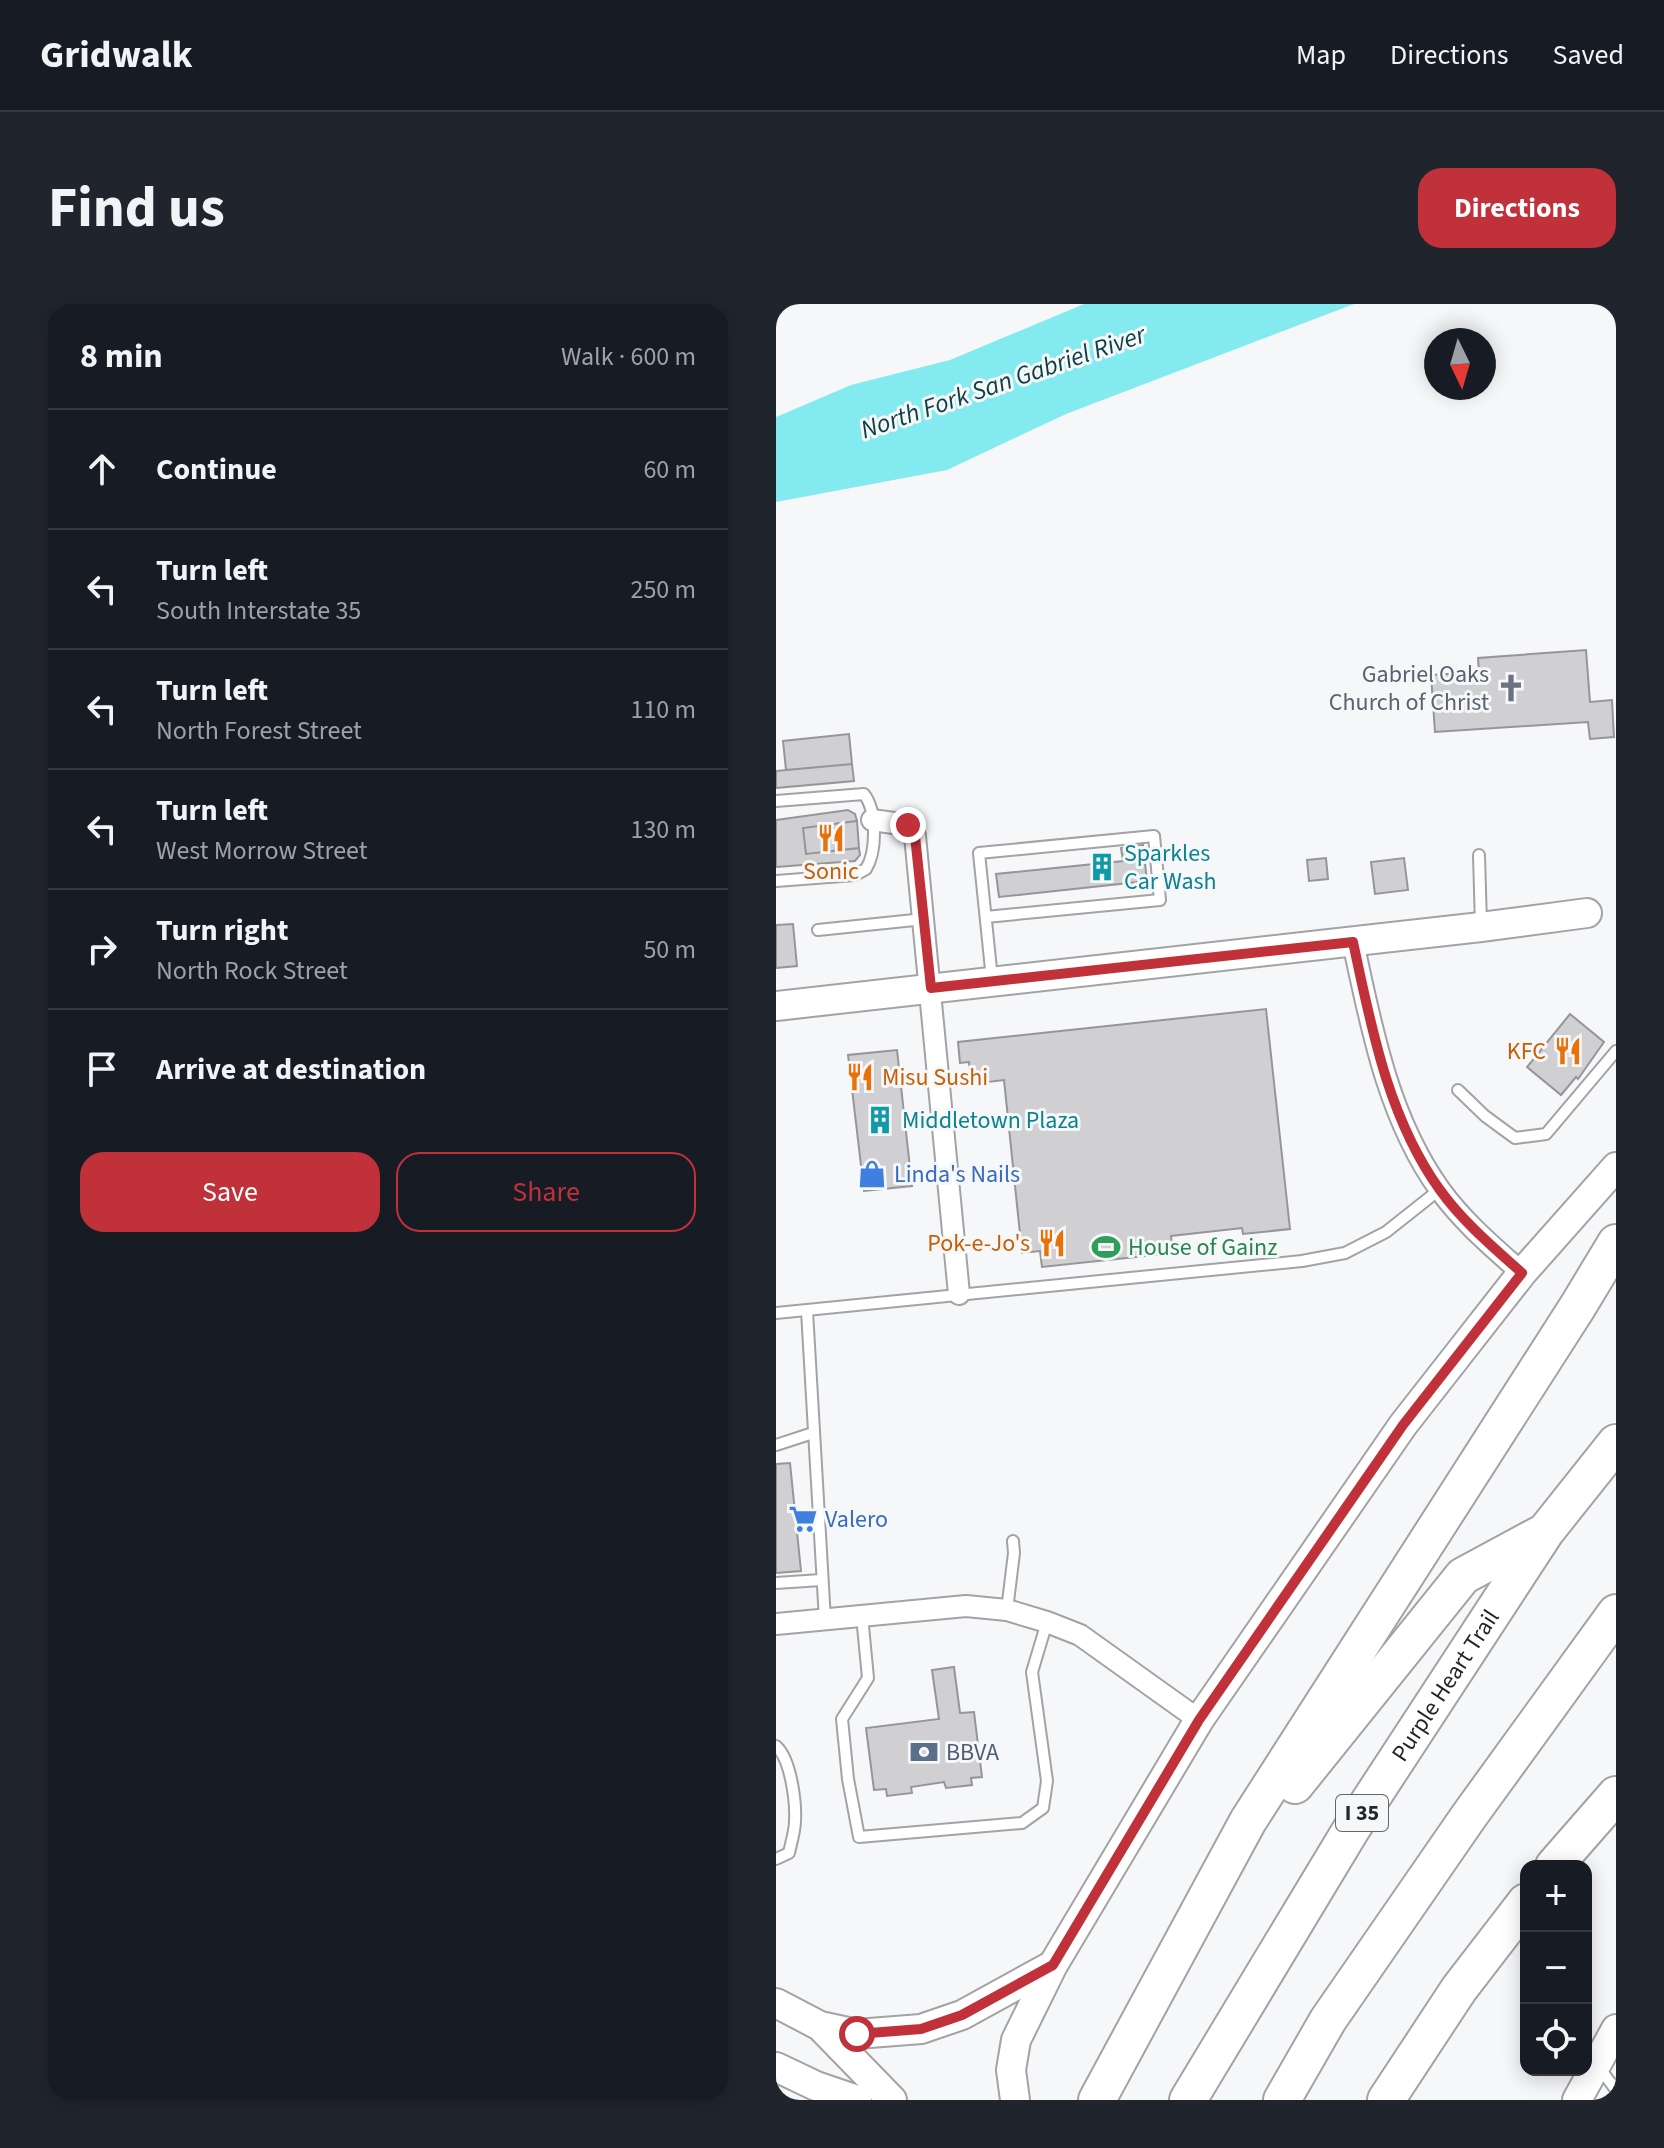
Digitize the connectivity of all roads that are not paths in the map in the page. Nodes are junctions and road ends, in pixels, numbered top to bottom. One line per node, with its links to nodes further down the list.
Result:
1 (776, 801): 2 (lane)
2 (872, 820): 4 (lane); 7 (street)
3 (1479, 855): 8 (lane)
4 (776, 881)
5 (1587, 913): 8 (main road)
6 (986, 917): 6 (lane); 11 (lane)
7 (924, 919): 9 (lane); 12 (street)
8 (1481, 927): 10 (main road)
9 (818, 930)
10 (1353, 942): 11 (main road); 17 (street)
11 (992, 981): 12 (main road)
12 (931, 988): 13 (main road); 20 (street)
13 (776, 1006)
14 (1616, 1051): 15 (lane)
15 (1458, 1090)
16 (1616, 1167): 19 (main road)
17 (1439, 1190): 19 (street); 20 (lane)
18 (1616, 1243): 39 (highway)
19 (1522, 1273): 36 (main road)
20 (959, 1294): 21 (lane)
21 (807, 1311): 22 (lane); 23 (lane)
22 (776, 1313)
23 (813, 1433): 25 (lane); 28 (lane)
24 (1616, 1443): 26 (highway, Purple Heart Trail / I 35)
25 (776, 1445)
26 (1546, 1531): 39 (highway); 55 (highway, Purple Heart Trail / I 35)
27 (1013, 1541): 30 (lane)
28 (821, 1580): 29 (lane); 33 (lane)
29 (776, 1583)
30 (1007, 1610): 32 (street); 34 (street)
31 (1616, 1613): 56 (highway)
32 (862, 1616): 33 (street); 34 (lane)
33 (825, 1620): 35 (street)
34 (1047, 1622): 36 (street)
35 (776, 1624)
36 (1199, 1720): 43 (main road)
37 (776, 1746): 40 (lane)
38 (1616, 1795): 41 (highway)
39 (1248, 1821): 54 (highway)
40 (776, 1859)
41 (1559, 1860)
42 (1520, 1910): 57 (highway)
43 (1053, 1965): 45 (main road); 53 (main road)
44 (776, 2003): 45 (main road)
45 (820, 2026): 52 (main road)
46 (1616, 2029): 47 (main road)
47 (1597, 2064): 49 (lane); 58 (main road)
48 (781, 2070): 50 (main road); 51 (main road)
49 (1616, 2090)
50 (807, 2100)
51 (857, 2100)
52 (892, 2100)
53 (1015, 2100)
54 (1097, 2100)
55 (1188, 2100)
56 (1282, 2100)
57 (1386, 2100)
58 (1577, 2100)

